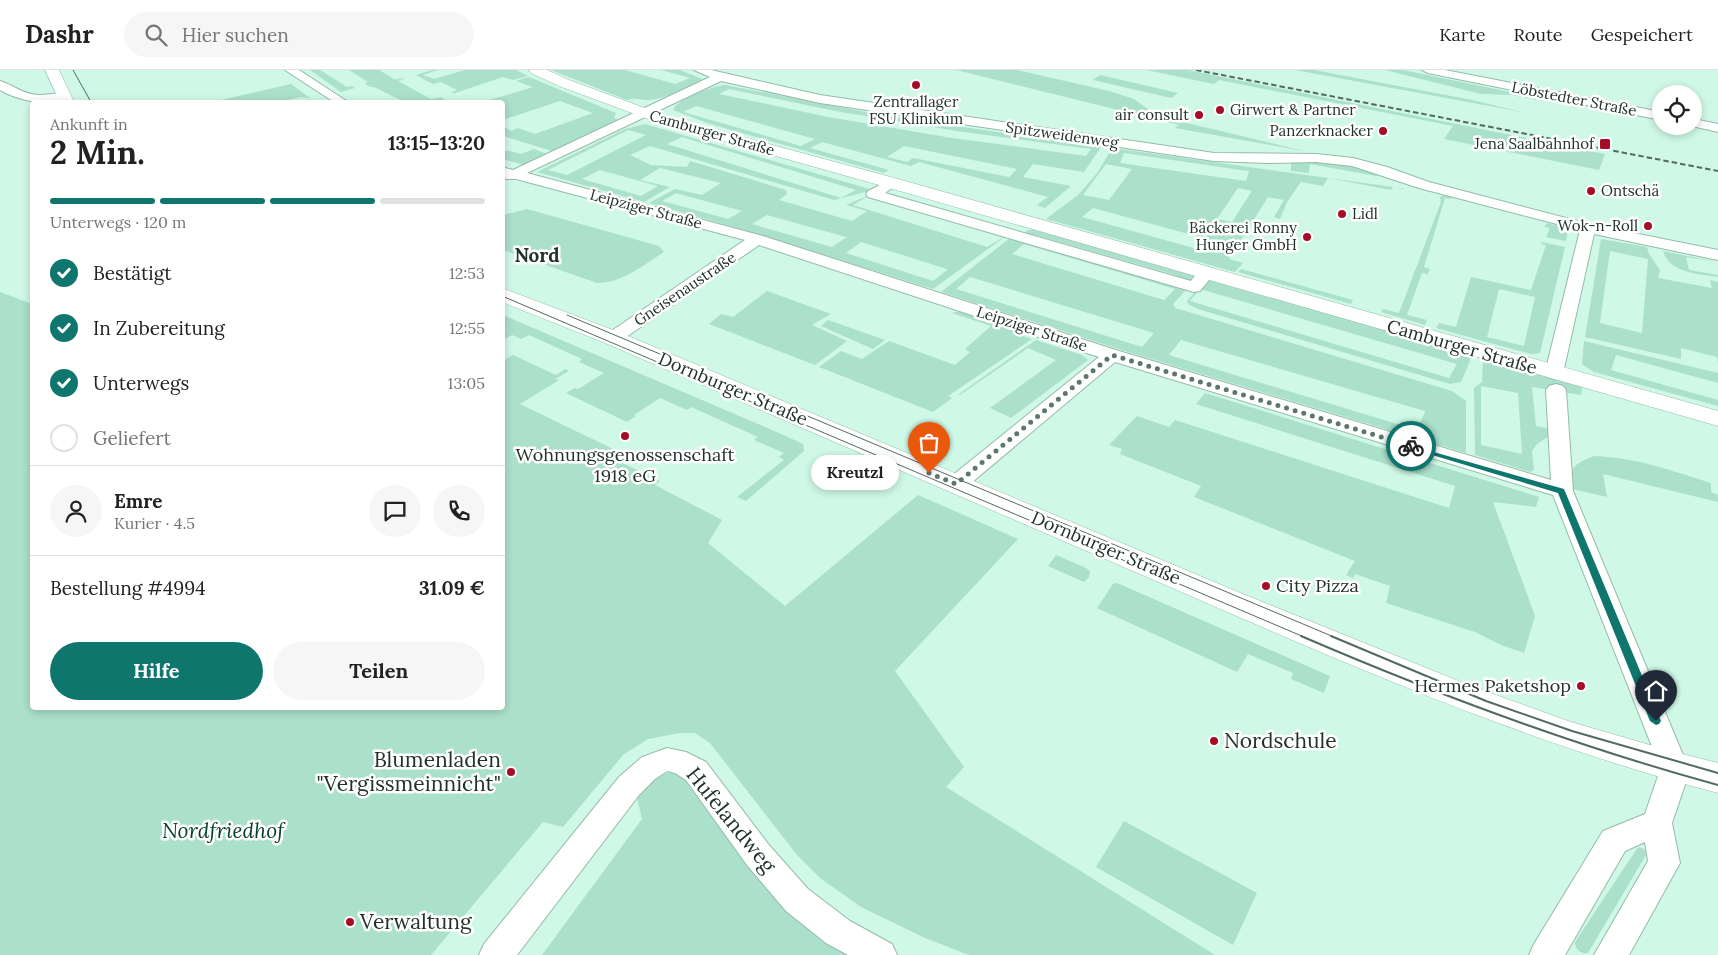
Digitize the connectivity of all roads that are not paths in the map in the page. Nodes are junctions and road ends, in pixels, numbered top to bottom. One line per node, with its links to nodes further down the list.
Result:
1 (52, 70): 8 (main road)
2 (291, 70): 9 (street)
3 (536, 70): 10 (main road, Camburger Straße)
4 (700, 70): 6 (street, Spitzweidenweg)
5 (1428, 70): 11 (street, Löbstedter Straße)
6 (720, 77): 10 (street); 17 (street, Spitzweidenweg)
7 (0, 85): 8 (street)
8 (65, 100)
9 (339, 100)
10 (642, 113): 14 (street); 15 (main road, Camburger Straße)
11 (1652, 114)
12 (1702, 125): 13 (street)
13 (1718, 128)
14 (507, 175): 19 (street, Leipziger Straße)
15 (892, 183): 16 (main road, Camburger Straße); 18 (street)
16 (1032, 223): 18 (street); 21 (main road, Camburger Straße)
17 (1588, 228): 20 (street, Spitzweidenweg); 25 (street)
18 (1012, 234): 21 (street)
19 (757, 239): 23 (street, Gneisenaustraße); 24 (street, Leipziger Straße)
20 (1718, 255)
21 (1206, 274): 25 (main road, Camburger Straße)
22 (505, 295): 23 (main road, Dornburger Straße)
23 (613, 338): 27 (main road, Dornburger Straße)
24 (1112, 355): 27 (street); 28 (street, Leipziger Straße)
25 (1555, 382): 26 (main road, Camburger Straße); 28 (street)
26 (1718, 419)
27 (956, 484): 29 (main road, Dornburger Straße)
28 (1562, 491): 29 (street)
29 (1674, 767): 30 (main road, Dornburger Straße); 31 (street)
30 (1718, 778)
31 (1657, 823): 32 (street); 35 (street)
32 (1552, 953)
33 (496, 955): 34 (street, Hufelandweg)
34 (880, 955)
35 (1611, 955)

